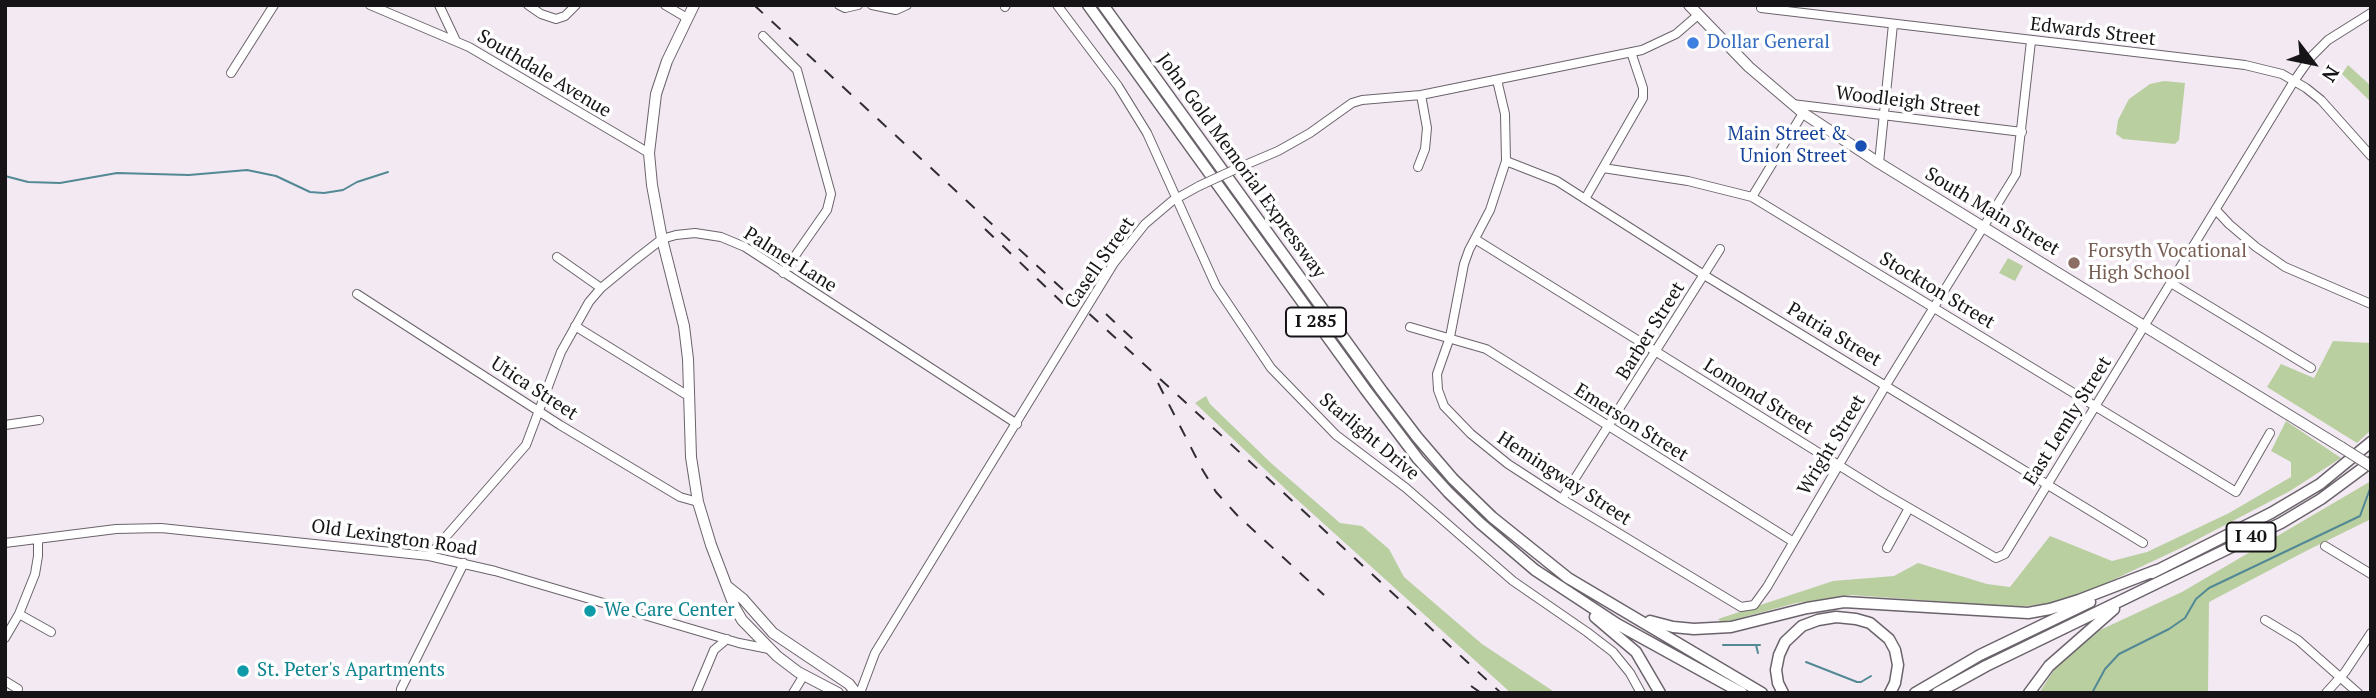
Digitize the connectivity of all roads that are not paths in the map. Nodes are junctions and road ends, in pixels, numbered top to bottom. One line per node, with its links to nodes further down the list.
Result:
1 (274, 5): 25 (street)
2 (370, 5): 22 (street)
3 (439, 5): 22 (street, Southdale Avenue)
4 (528, 5): 5 (street)
5 (576, 5)
6 (665, 5): 19 (street)
7 (694, 5): 19 (main road)
8 (839, 5): 9 (street)
9 (858, 5)
10 (872, 5): 11 (street)
11 (907, 5)
12 (1057, 5): 40 (street, Starlight Drive)
13 (1088, 5): 86 (highway, John Gold Memorial Expressway / I 285)
14 (1103, 5): 90 (highway, John Gold Memorial Expressway / I 285)
15 (1689, 5): 18 (main road, South Main Street)
16 (1761, 8): 20 (street, Edwards Street)
17 (2371, 13): 27 (street, East Lemly Street)
18 (1698, 15): 24 (street, Casell Street); 29 (main road, South Main Street)
19 (687, 18): 33 (main road)
20 (1893, 24): 23 (street, Edwards Street); 31 (street)
21 (763, 36): 48 (street)
22 (456, 41): 33 (street, Southdale Avenue)
23 (2031, 41): 27 (street, Edwards Street); 32 (street, Wright Street)
24 (1631, 52): 26 (street, Casell Street); 38 (street)
25 (231, 73)
26 (1497, 80): 28 (street, Casell Street); 35 (street, Hemingway Street)
27 (2294, 81): 34 (street, Edwards Street); 42 (street, East Lemly Street)
28 (1421, 95): 37 (street); 40 (street, Casell Street, bridge)
29 (1791, 103): 30 (main road, South Main Street); 31 (street, Woodleigh Street)
30 (1803, 113): 36 (main road, South Main Street); 39 (street)
31 (1882, 116): 32 (street, Woodleigh Street); 36 (street)
32 (2022, 132): 43 (street, Wright Street)
33 (649, 153): 44 (main road)
34 (2371, 156)
35 (1506, 161): 41 (street, Patria Street); 45 (street, Hemingway Street)
36 (1879, 163): 43 (main road, South Main Street)
37 (1418, 167)
38 (1603, 168): 39 (street, Stockton Street); 41 (street)
39 (1752, 197): 54 (street, Stockton Street)
40 (1178, 199): 66 (street, Casell Street); 112 (street, Starlight Drive)
41 (1585, 199): 49 (street, Patria Street)
42 (2216, 210): 50 (street, East Lemly Street); 53 (street)
43 (1983, 227): 54 (street, Wright Street); 56 (main road, South Main Street)
44 (662, 239): 48 (street, Palmer Lane); 51 (street, Palmer Lane); 62 (main road)
45 (1475, 239): 58 (street, Hemingway Street); 59 (street, Lomond Street)
46 (1720, 248): 49 (street, Barber Street)
47 (557, 257): 51 (street)
48 (783, 273): 66 (street, Palmer Lane)
49 (1704, 275): 59 (street, Barber Street); 61 (street, Patria Street)
50 (2171, 283): 56 (street, East Lemly Street); 60 (street)
51 (601, 288): 55 (street, Palmer Lane)
52 (357, 294): 64 (street, Utica Street)
53 (2371, 304)
54 (1934, 308): 61 (street, Wright Street); 63 (street, Stockton Street)
55 (575, 326): 62 (street); 64 (street, Palmer Lane)
56 (2145, 326): 63 (street, East Lemly Street); 71 (main road, South Main Street, bridge)
57 (1410, 327): 58 (street, Emerson Street)
58 (1450, 337): 68 (street, Emerson Street); 74 (street, Hemingway Street)
59 (1656, 353): 68 (street, Barber Street); 72 (street, Lomond Street)
60 (2311, 368)
61 (1886, 385): 72 (street, Wright Street); 73 (street, Patria Street)
62 (690, 397): 75 (main road)
63 (2096, 406): 69 (street, Stockton Street); 73 (street, East Lemly Street)
64 (538, 411): 75 (street, Utica Street); 84 (street, Palmer Lane)
65 (38, 420): 67 (street)
66 (1017, 424): 111 (street, Casell Street)
67 (5, 425)
68 (1608, 428): 74 (street, Barber Street); 79 (street, Emerson Street)
69 (2270, 433)
70 (2371, 442): 87 (highway, I 40)
71 (2371, 463): 91 (highway, I 40)
72 (1838, 465): 76 (street, Lomond Street); 79 (street, Wright Street)
73 (2048, 484): 77 (street, East Lemly Street); 81 (street, Patria Street)
74 (1562, 499): 92 (street, Hemingway Street)
75 (698, 502): 89 (main road)
76 (1909, 508): 77 (street, Lomond Street); 83 (street)
77 (2018, 531)
78 (38, 539): 80 (street, Old Lexington Road); 84 (street, Old Lexington Road); 93 (street)
79 (1792, 541): 92 (street, Wright Street)
80 (5, 543)
81 (2143, 543)
82 (2325, 546): 88 (street)
83 (1887, 548)
84 (429, 556): 85 (street, Old Lexington Road)
85 (464, 562): 95 (street, Old Lexington Road); 107 (street)
86 (1535, 570): 113 (highway); 114 (highway, John Gold Memorial Expressway / I 285)
87 (2157, 570): 90 (highway); 118 (highway, I 40)
88 (2371, 574)
89 (728, 586): 100 (main road); 102 (main road)
90 (1598, 596): 115 (highway, John Gold Memorial Expressway / I 285)
91 (2124, 600): 119 (highway, I 40); 120 (highway)
92 (1751, 606)
93 (19, 614): 96 (street); 98 (street)
94 (2265, 620): 104 (street)
95 (702, 631): 99 (street, Old Lexington Road); 101 (street)
96 (51, 632)
97 (2371, 633): 104 (street)
98 (5, 638)
99 (727, 639): 100 (street, Old Lexington Road); 101 (street)
100 (769, 649): 102 (main road); 103 (main road, Old Lexington Road)
101 (714, 650): 108 (street)
102 (813, 662): 111 (main road)
103 (804, 675): 109 (street); 110 (main road, Old Lexington Road)
104 (2340, 677): 121 (street); 122 (street)
105 (5, 681): 106 (street)
106 (18, 689)
107 (401, 693)
108 (696, 693)
109 (793, 693)
110 (838, 693)
111 (858, 693)
112 (1641, 693)
113 (1660, 693)
114 (1742, 693)
115 (1762, 693)
116 (1783, 693): 117 (highway)
117 (1890, 693)
118 (1915, 693)
119 (1937, 693)
120 (2029, 693)
121 (2326, 693)
122 (2358, 693)

